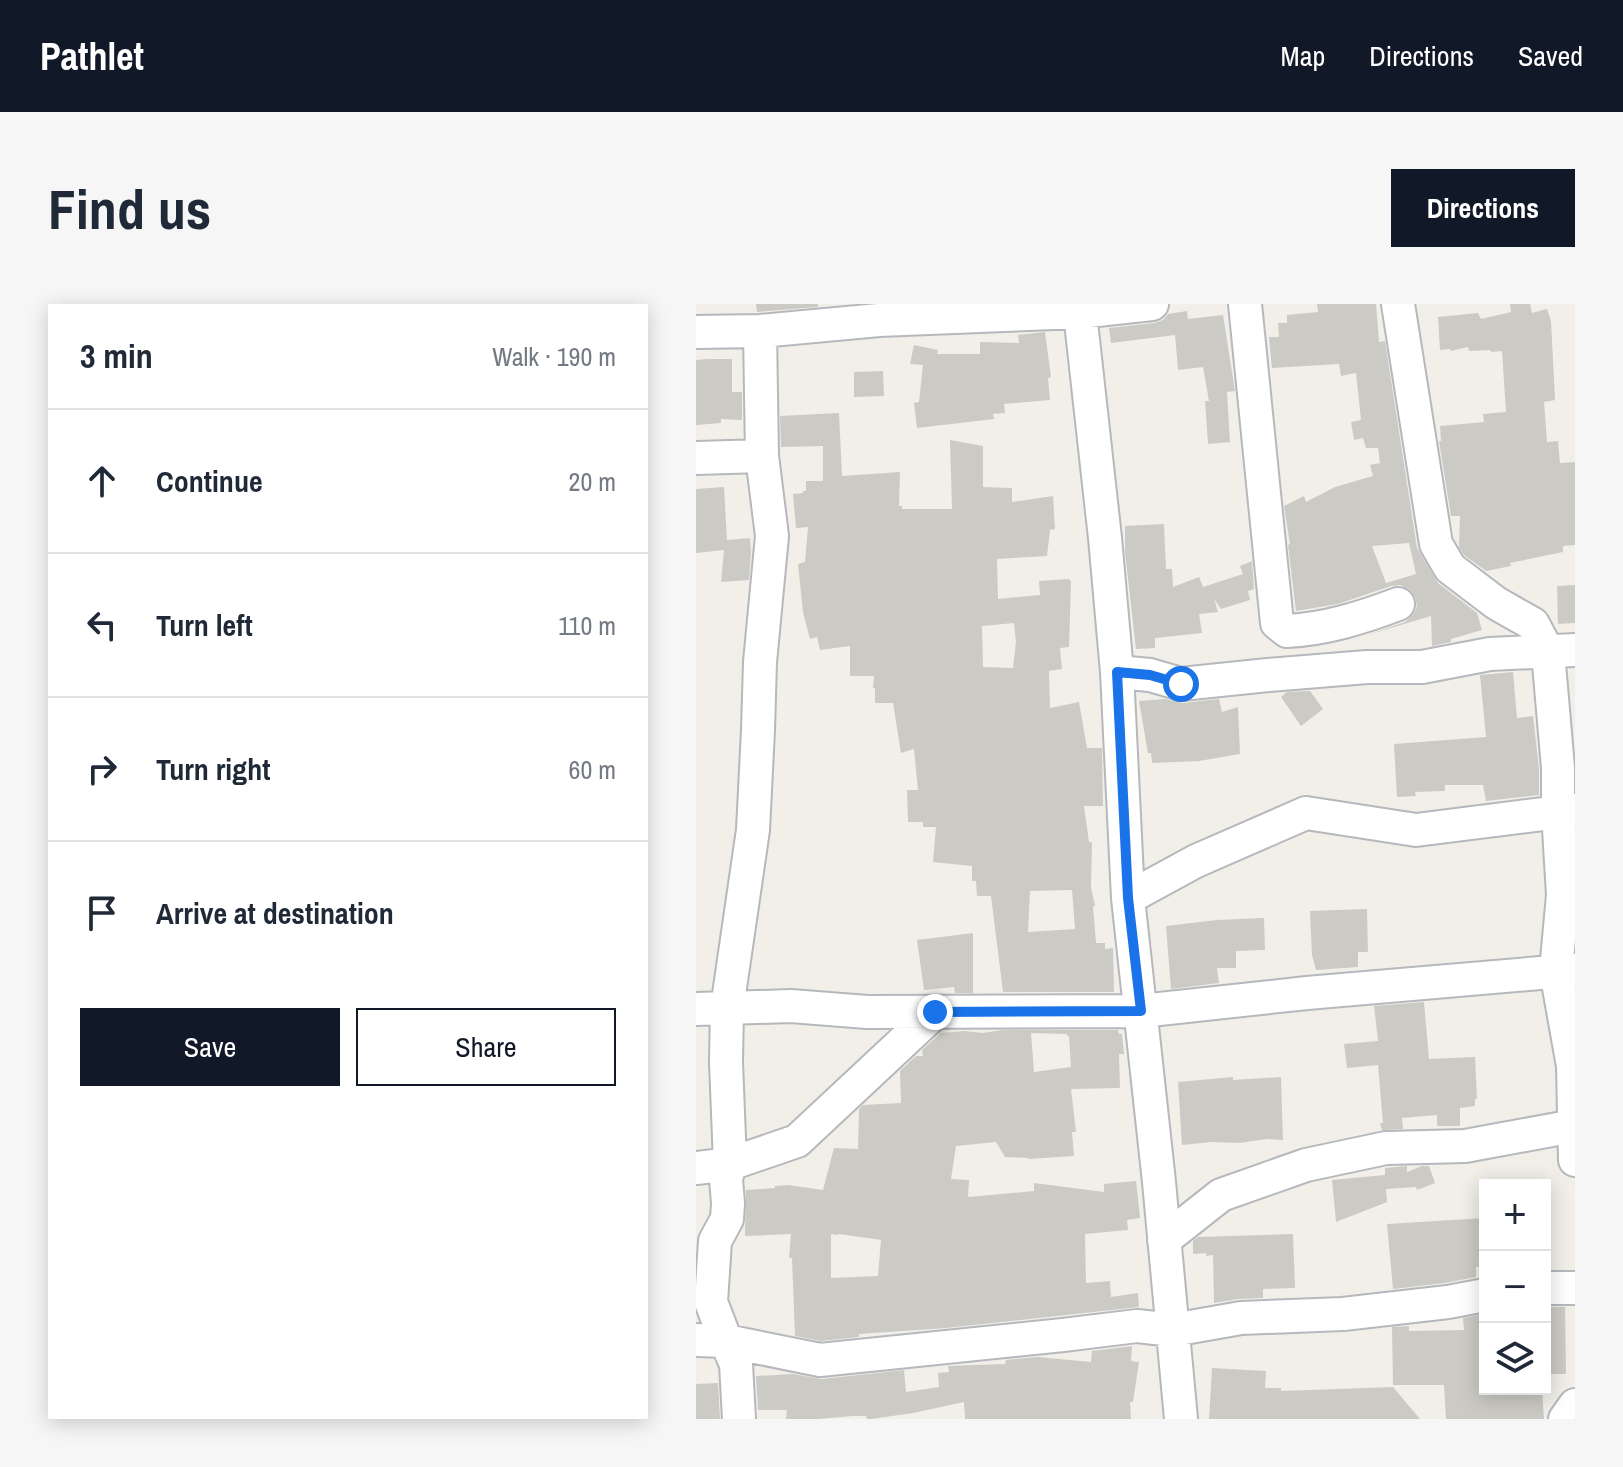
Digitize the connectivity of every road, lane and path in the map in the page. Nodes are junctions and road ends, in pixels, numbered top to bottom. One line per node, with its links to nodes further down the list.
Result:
1 (1152, 304): 4 (street)
2 (1245, 304): 9 (street)
3 (1398, 304): 10 (street)
4 (1079, 308): 5 (street); 11 (street)
5 (760, 331): 6 (street); 7 (street)
6 (696, 332)
7 (762, 456): 8 (street); 15 (street)
8 (696, 458)
9 (1398, 604)
10 (1562, 651): 11 (street); 12 (street)
11 (1117, 672): 13 (street)
12 (1567, 811): 13 (street); 14 (street)
13 (1128, 898): 16 (street)
14 (1565, 971): 16 (street); 18 (street)
15 (712, 1009): 17 (street); 20 (street)
16 (1141, 1011): 17 (street); 22 (street)
17 (935, 1012): 20 (street)
18 (1574, 1126): 19 (street); 22 (street)
19 (1575, 1160)
20 (730, 1164): 21 (street); 27 (street)
21 (696, 1168)
22 (1164, 1240): 26 (street)
23 (1551, 1288): 24 (street)
24 (1575, 1288)
25 (1479, 1296): 26 (street)
26 (1173, 1330): 27 (street); 30 (street)
27 (711, 1341): 29 (street)
28 (1575, 1405): 31 (street)
29 (739, 1419)
30 (1181, 1419)
31 (1565, 1419)

